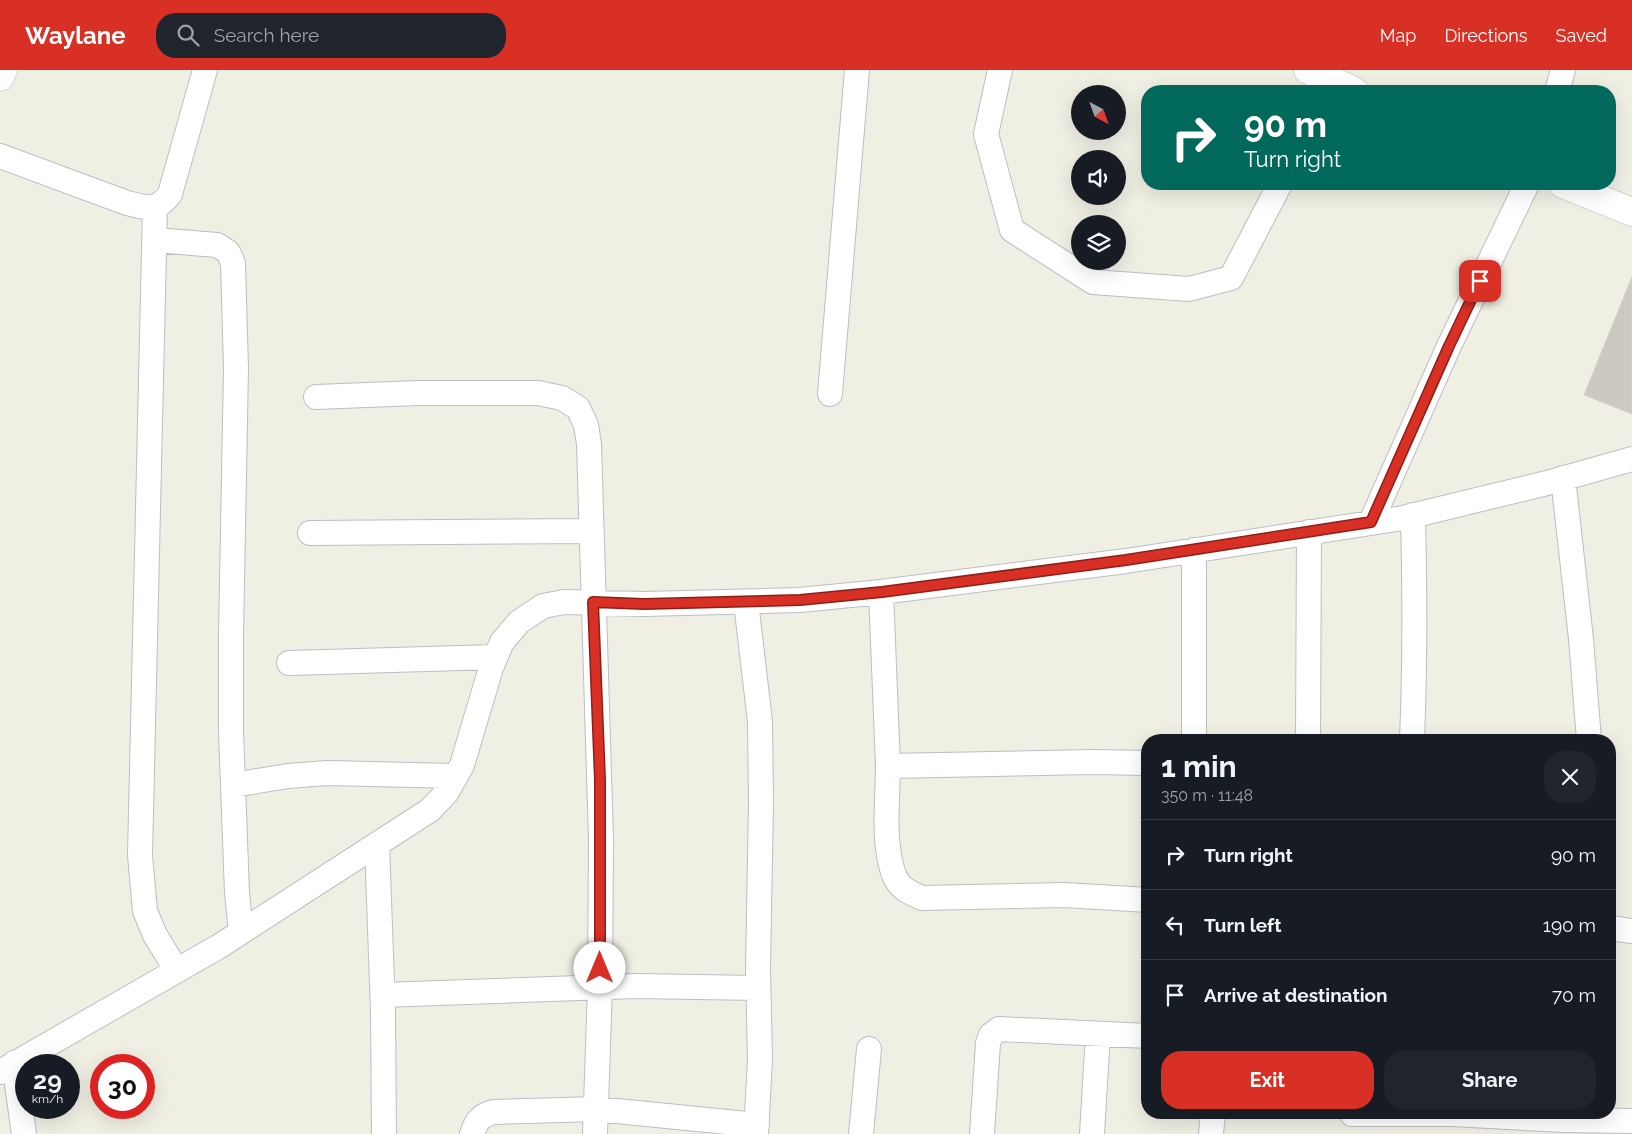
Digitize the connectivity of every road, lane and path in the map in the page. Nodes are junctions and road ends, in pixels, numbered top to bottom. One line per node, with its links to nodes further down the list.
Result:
1 (3, 70): 6 (street)
2 (205, 70): 12 (street)
3 (856, 70): 15 (street)
4 (1000, 70): 9 (street)
5 (1563, 70): 7 (street)
6 (0, 77)
7 (1559, 85)
8 (0, 156): 12 (street)
9 (1277, 190)
10 (1524, 190): 20 (street)
11 (1578, 190): 13 (street)
12 (155, 207): 14 (street)
13 (1632, 212)
14 (155, 240): 37 (street); 43 (street)
15 (830, 394)
16 (316, 397): 21 (street)
17 (1632, 460): 18 (street)
18 (1563, 478): 19 (street); 33 (street)
19 (1413, 515): 20 (street); 32 (street)
20 (1371, 522): 22 (street)
21 (591, 531): 23 (street); 26 (street)
22 (1309, 532): 24 (street); 31 (street)
23 (310, 533)
24 (1194, 550): 25 (street); 30 (street)
25 (882, 592): 27 (street); 35 (street)
26 (593, 602): 27 (street); 28 (street); 44 (street)
27 (746, 602): 45 (street)
28 (496, 657): 29 (street); 36 (street)
29 (289, 663)
30 (1194, 734)
31 (1308, 734)
32 (1412, 734)
33 (1589, 734)
34 (1141, 764): 35 (street)
35 (888, 766): 39 (street)
36 (456, 776): 37 (street); 38 (street)
37 (233, 785): 42 (street)
38 (377, 844): 42 (street); 46 (street)
39 (1141, 900)
40 (1616, 929): 41 (street)
41 (1632, 931)
42 (241, 932): 43 (street)
43 (176, 971): 50 (street)
44 (600, 987): 45 (street); 46 (street); 51 (street)
45 (758, 988): 57 (street)
46 (383, 995): 59 (street)
47 (1098, 1034): 48 (street); 63 (street); 64 (street)
48 (1141, 1036)
49 (869, 1049): 62 (street)
50 (7, 1068): 58 (street)
51 (597, 1110): 57 (street); 60 (street); 61 (street)
52 (1212, 1119): 65 (street)
53 (1369, 1119): 55 (street)
54 (1545, 1119): 56 (street)
55 (1352, 1120)
56 (1632, 1121)
57 (757, 1130)
58 (24, 1134)
59 (384, 1134)
60 (472, 1134)
61 (595, 1134)
62 (861, 1134)
63 (982, 1134)
64 (1092, 1134)
65 (1211, 1134)

